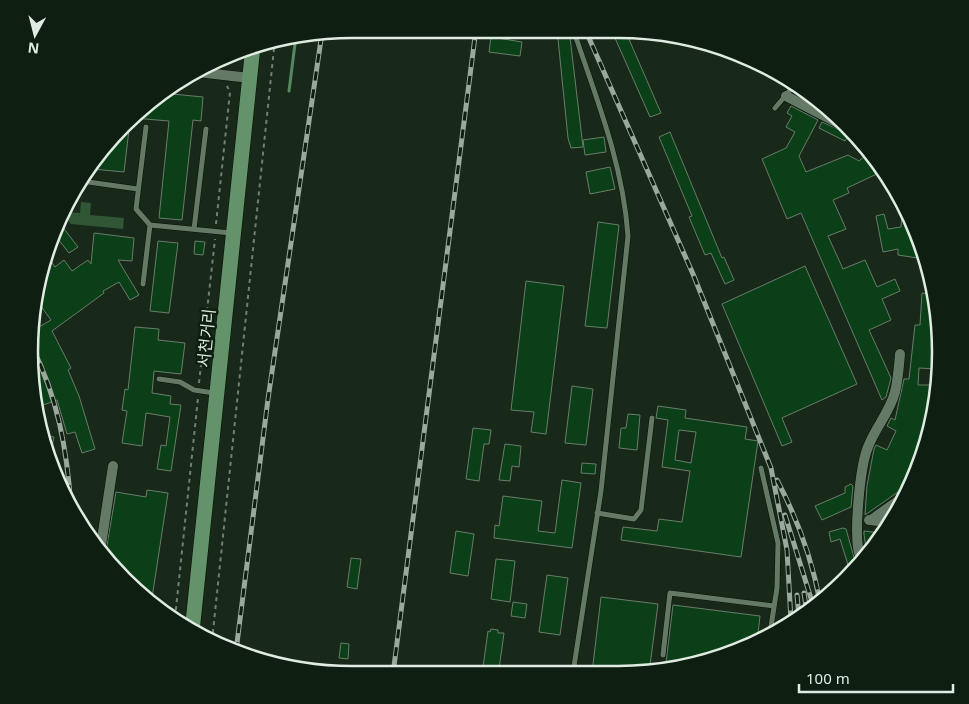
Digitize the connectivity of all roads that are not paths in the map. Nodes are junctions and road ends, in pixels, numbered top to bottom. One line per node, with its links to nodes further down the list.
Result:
1 (576, 38): 24 (lane)
2 (253, 53): 4 (main road, 서천거리)
3 (207, 73): 4 (street)
4 (250, 78): 15 (main road, 서천거리)
5 (791, 90): 6 (lane)
6 (786, 96): 7 (lane); 8 (street)
7 (775, 108)
8 (823, 115)
9 (146, 127): 12 (lane)
10 (206, 129): 14 (lane)
11 (88, 182): 12 (lane)
12 (138, 190): 13 (lane)
13 (150, 225): 14 (lane); 16 (lane)
14 (194, 229): 15 (lane)
15 (234, 234): 19 (main road, 서천거리)
16 (143, 284)
17 (900, 354): 25 (street)
18 (159, 379): 19 (lane)
19 (217, 394): 31 (main road, 서천거리)
20 (652, 418): 24 (lane)
21 (113, 466): 28 (street)
22 (761, 468): 30 (lane)
23 (891, 506): 26 (street)
24 (597, 513): 34 (lane)
25 (858, 518): 26 (street); 29 (street)
26 (871, 520): 27 (street)
27 (882, 521)
28 (101, 542)
29 (860, 551)
30 (774, 606): 32 (lane); 33 (lane)
31 (193, 623)
32 (771, 626)
33 (663, 656)
34 (574, 666)

